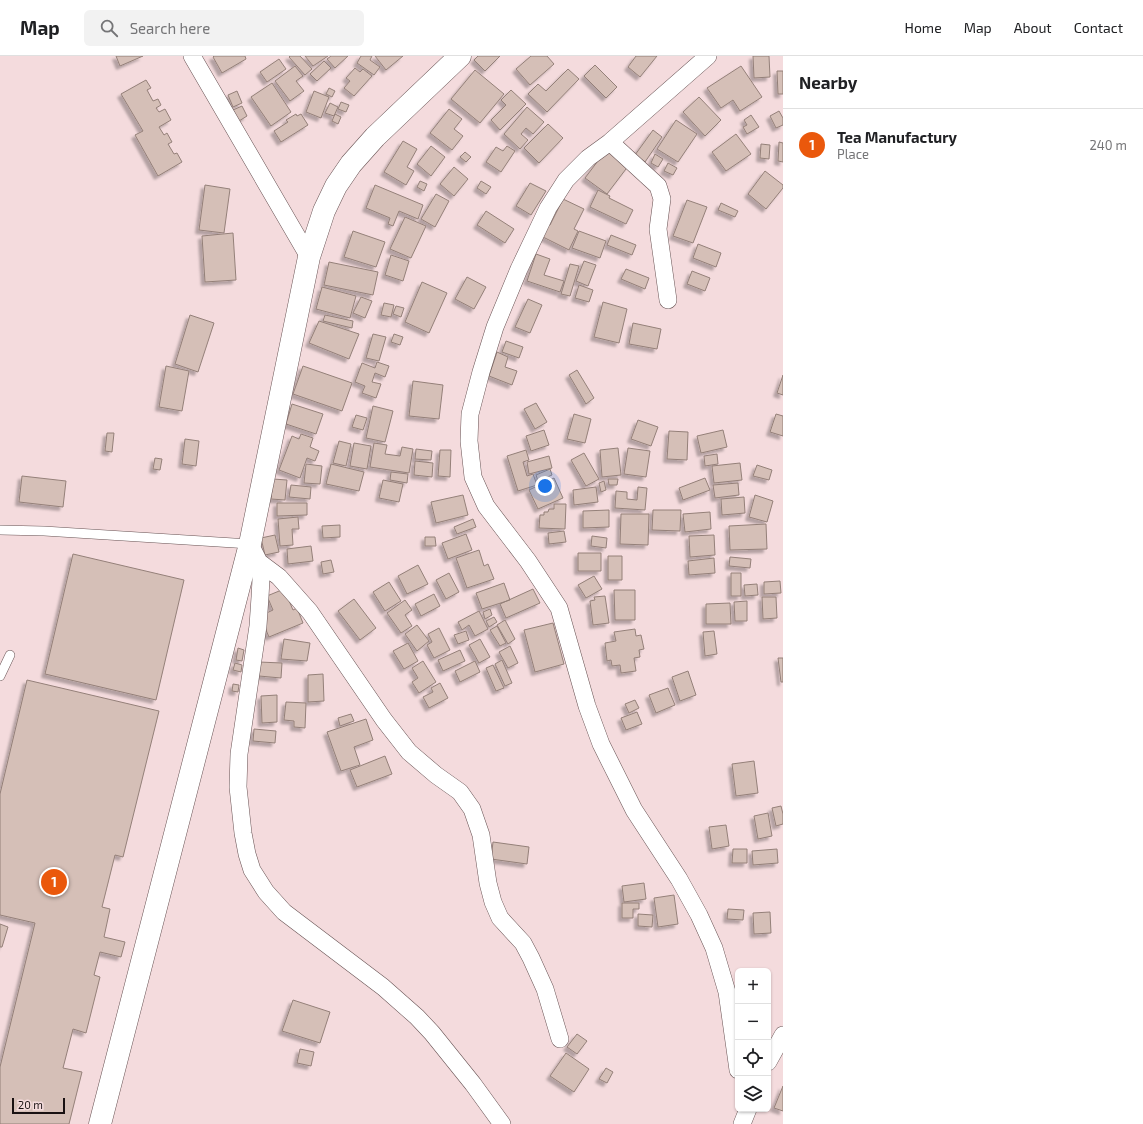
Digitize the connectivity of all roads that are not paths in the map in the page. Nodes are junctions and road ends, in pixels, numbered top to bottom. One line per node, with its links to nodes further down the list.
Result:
1 (192, 56): 5 (street)
2 (460, 56): 5 (street)
3 (708, 56): 4 (street)
4 (610, 142): 6 (street); 13 (street)
5 (309, 257): 8 (street)
6 (668, 300)
7 (0, 530): 8 (lane)
8 (254, 553): 12 (street); 15 (street); 16 (street)
9 (10, 655): 10 (lane)
10 (0, 676)
11 (783, 1036): 14 (street)
12 (560, 1039)
13 (735, 1049)
14 (771, 1057)
15 (100, 1124)
16 (502, 1124)

